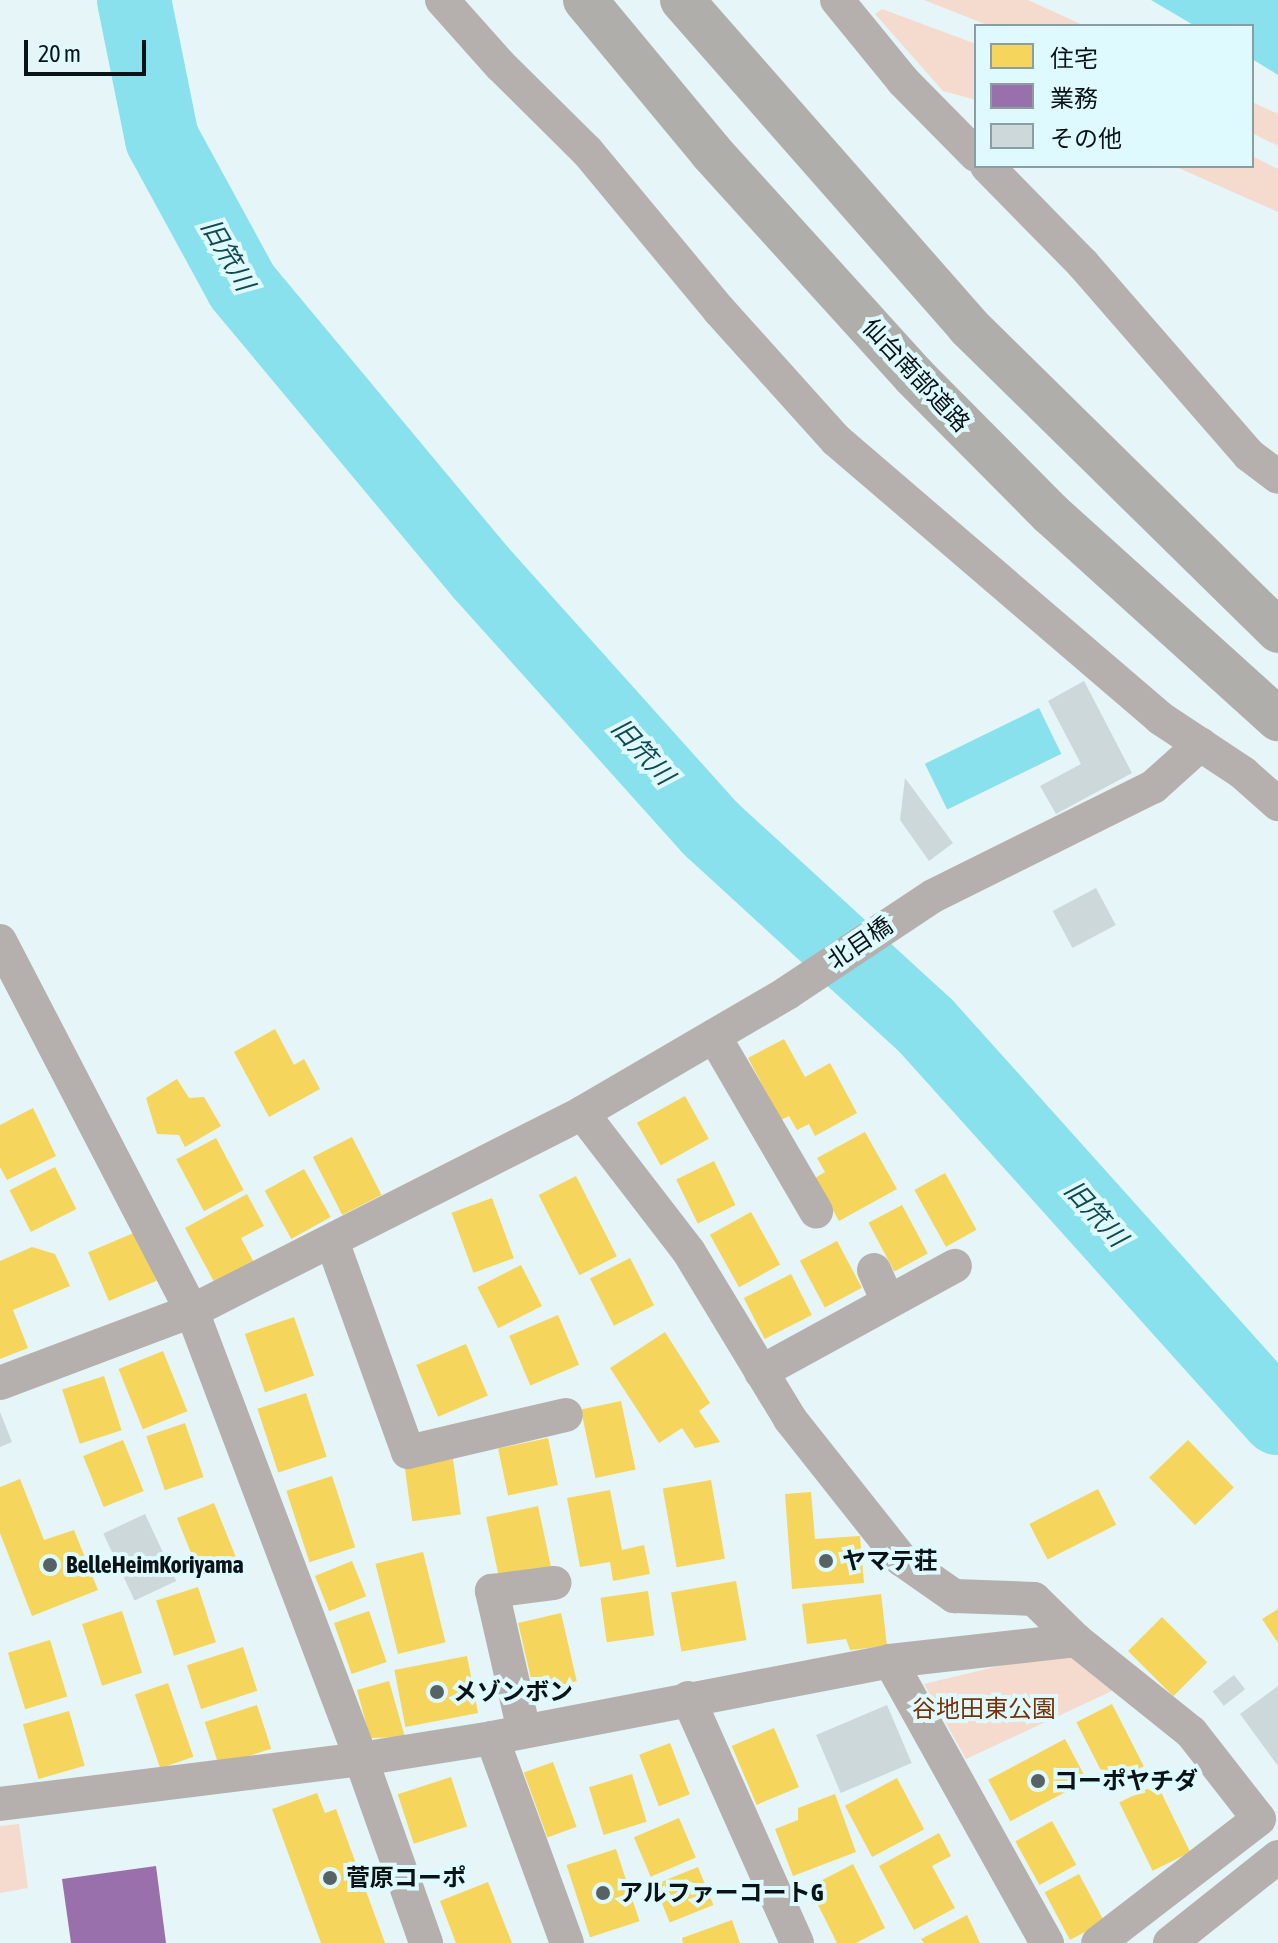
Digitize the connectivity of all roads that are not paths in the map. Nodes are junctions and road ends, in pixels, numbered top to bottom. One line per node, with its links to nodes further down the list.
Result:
1 (442, 0): 10 (street)
2 (585, 0): 9 (highway, 仙台南部道路)
3 (682, 0): 8 (highway)
4 (837, 0): 5 (street)
5 (974, 153)
6 (989, 168): 7 (street)
7 (1278, 477)
8 (1278, 631)
9 (1278, 719)
10 (1201, 744): 11 (street); 13 (street, 北目橋)
11 (1278, 804)
12 (0, 941): 20 (street)
13 (714, 1036): 14 (street, 北目橋); 15 (street)
14 (582, 1113): 16 (street, 北目橋); 21 (street)
15 (816, 1211)
16 (332, 1241): 20 (street, 北目橋); 23 (street)
17 (955, 1266): 19 (street)
18 (874, 1270): 19 (street)
19 (888, 1301): 21 (street)
20 (192, 1311): 22 (street, 北目橋); 29 (street)
21 (761, 1372): 25 (street)
22 (0, 1383)
23 (566, 1415)
24 (554, 1583): 28 (street)
25 (1076, 1640): 26 (street); 36 (street)
26 (890, 1661): 27 (street); 35 (street)
27 (688, 1698): 28 (street); 34 (street)
28 (508, 1734): 29 (street); 33 (street)
29 (361, 1759): 30 (street); 32 (street)
30 (0, 1804)
31 (1278, 1857): 37 (street)
32 (426, 1943)
33 (567, 1943)
34 (797, 1943)
35 (1047, 1943)
36 (1098, 1943)
37 (1170, 1943)

